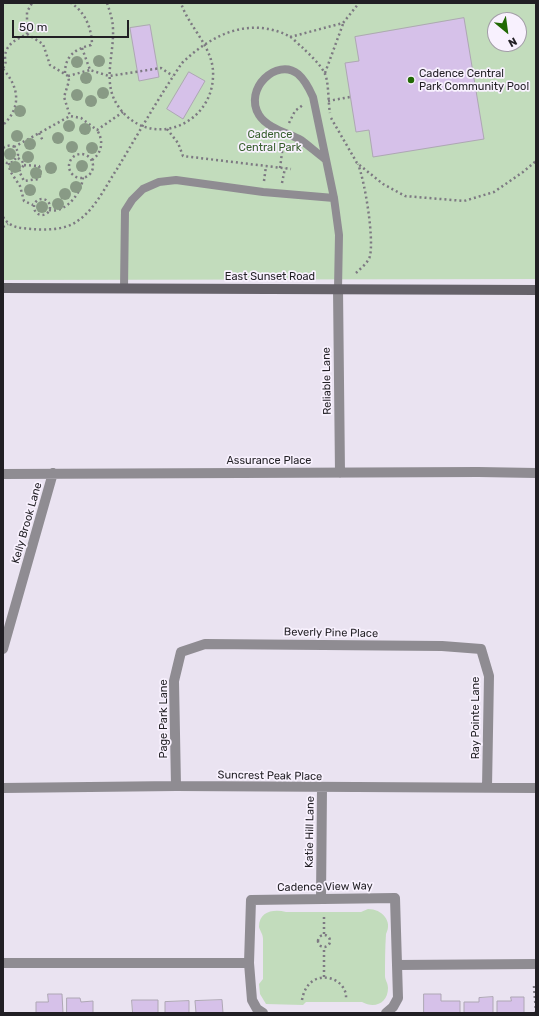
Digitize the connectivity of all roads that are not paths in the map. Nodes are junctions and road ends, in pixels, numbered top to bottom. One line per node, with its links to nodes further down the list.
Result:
1 (325, 159): 1 (lane); 2 (lane)
2 (334, 198): 4 (lane); 5 (lane)
3 (3, 288): 4 (main road, East Sunset Road)
4 (124, 288): 5 (main road, East Sunset Road)
5 (338, 289): 6 (main road, East Sunset Road); 7 (street, Reliable Lane)
6 (536, 290)
7 (340, 473): 8 (street, Assurance Place); 10 (street, Assurance Place)
8 (536, 473)
9 (3, 474): 10 (street, Assurance Place)
10 (53, 474): 11 (street, Kelly Brook Lane)
11 (3, 649)
12 (481, 649): 13 (street, Beverly Pine Place); 15 (street, Ray Pointe Lane)
13 (181, 652): 14 (street, Page Park Lane)
14 (176, 786): 16 (street, Suncrest Peak Place); 17 (street, Suncrest Peak Place)
15 (488, 787): 17 (street, Suncrest Peak Place); 18 (street, Suncrest Peak Place)
16 (3, 788)
17 (322, 788): 19 (street, Katie Hill Lane)
18 (536, 788)
19 (321, 899): 20 (street, Cadence View Way); 23 (street, Cadence View Way)
20 (249, 962): 21 (street); 24 (street, Cadence View Way)
21 (3, 963)
22 (536, 964): 23 (street)
23 (397, 965): 25 (street, Cadence View Way)
24 (263, 1013)
25 (386, 1013)

